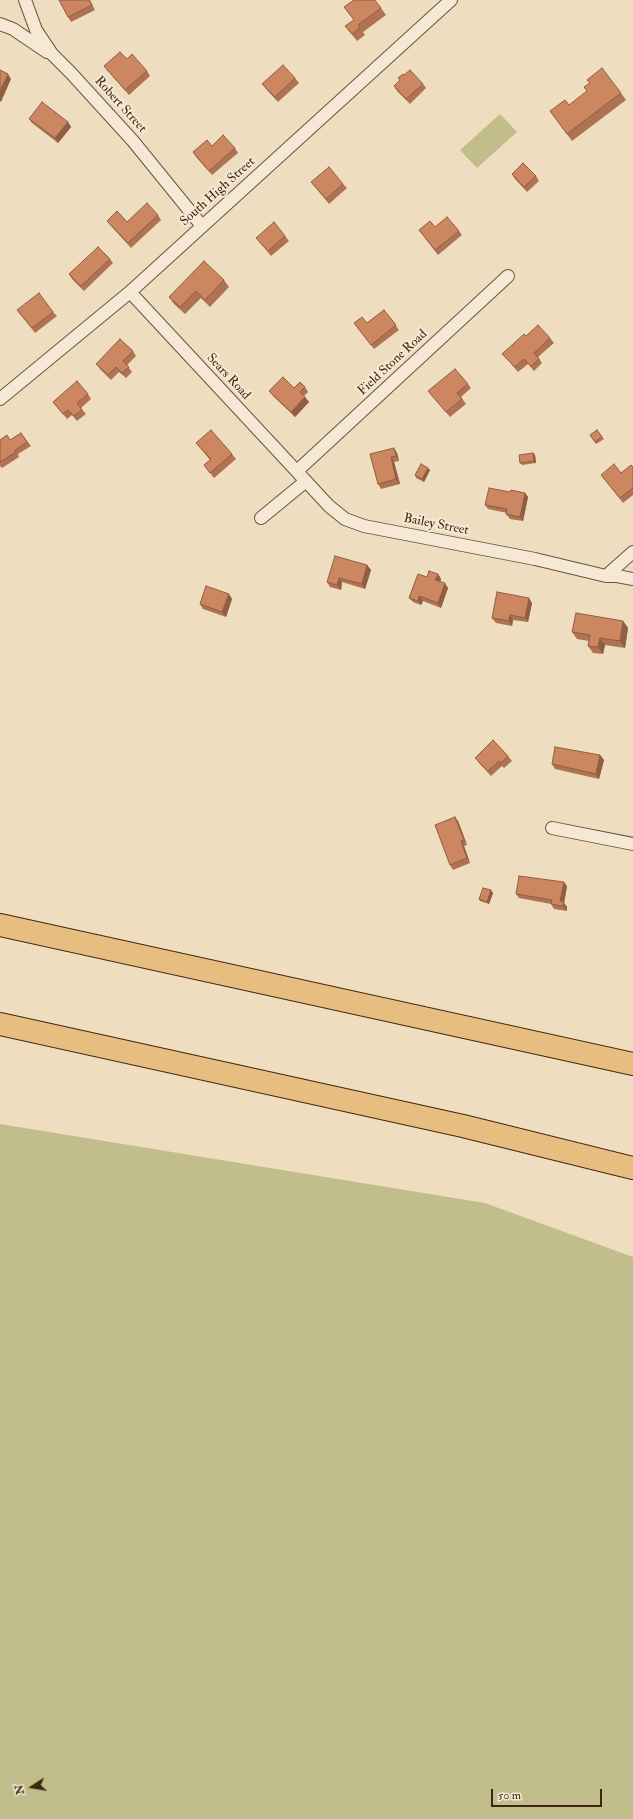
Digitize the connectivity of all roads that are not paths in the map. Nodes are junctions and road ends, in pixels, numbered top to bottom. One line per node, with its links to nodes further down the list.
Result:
1 (25, 0): 4 (street, Robert Street)
2 (451, 0): 5 (street, South High Street)
3 (0, 24): 4 (street)
4 (52, 54): 5 (street, Robert Street)
5 (202, 226): 7 (street, South High Street)
6 (508, 276): 9 (street, Field Stone Road)
7 (130, 292): 8 (street, South High Street); 9 (street, Sears Road)
8 (0, 399)
9 (296, 471): 10 (street, Sears Road)
10 (306, 481): 11 (street); 13 (street, Bailey Street)
11 (261, 518)
12 (633, 552): 13 (street)
13 (606, 576): 14 (street, Bailey Street)
14 (633, 579)
15 (552, 828): 16 (street)
16 (633, 844)
17 (0, 925): 19 (highway)
18 (0, 1024): 20 (highway)
19 (633, 1064)
20 (633, 1168)

